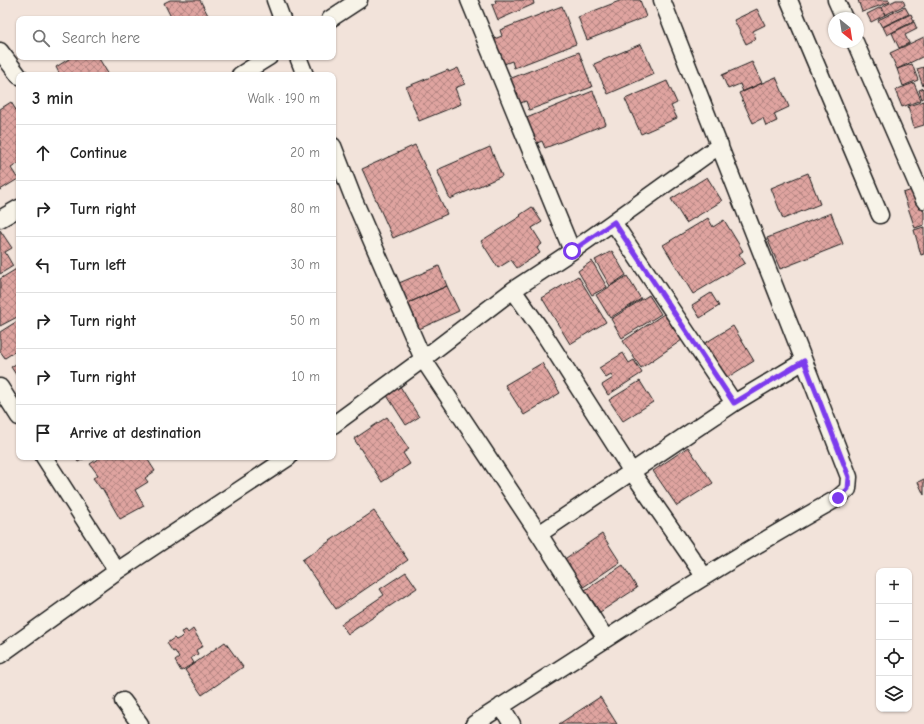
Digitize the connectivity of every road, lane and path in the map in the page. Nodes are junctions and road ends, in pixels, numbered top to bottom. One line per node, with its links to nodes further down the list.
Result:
1 (275, 0): 8 (street)
2 (359, 0): 9 (street)
3 (469, 0): 24 (street)
4 (662, 0): 17 (street)
5 (789, 0): 21 (street)
6 (836, 0): 7 (street)
7 (841, 12)
8 (281, 16)
9 (335, 16)
10 (858, 48): 19 (street)
11 (0, 51): 14 (street)
12 (264, 60): 15 (street)
13 (299, 60): 16 (street)
14 (16, 72)
15 (245, 72)
16 (304, 72)
17 (720, 145): 23 (street); 27 (street)
18 (336, 154): 26 (street)
19 (924, 200)
20 (16, 210): 22 (street)
21 (880, 215)
22 (0, 219)
23 (614, 222): 24 (street); 29 (street)
24 (572, 251): 25 (street)
25 (513, 290): 26 (street); 34 (street)
26 (423, 359): 31 (street); 35 (street)
27 (804, 361): 29 (street); 37 (street)
28 (0, 387): 30 (street)
29 (734, 403): 34 (street)
30 (16, 412)
31 (336, 422)
32 (46, 460): 36 (street)
33 (281, 460): 36 (street)
34 (632, 472): 35 (street); 37 (street)
35 (539, 534): 38 (street)
36 (117, 571): 39 (street)
37 (704, 576): 38 (street)
38 (606, 639): 41 (street)
39 (0, 655)
40 (123, 701): 42 (street)
41 (501, 706): 43 (street); 44 (street)
42 (140, 724)
43 (474, 724)
44 (512, 724)

